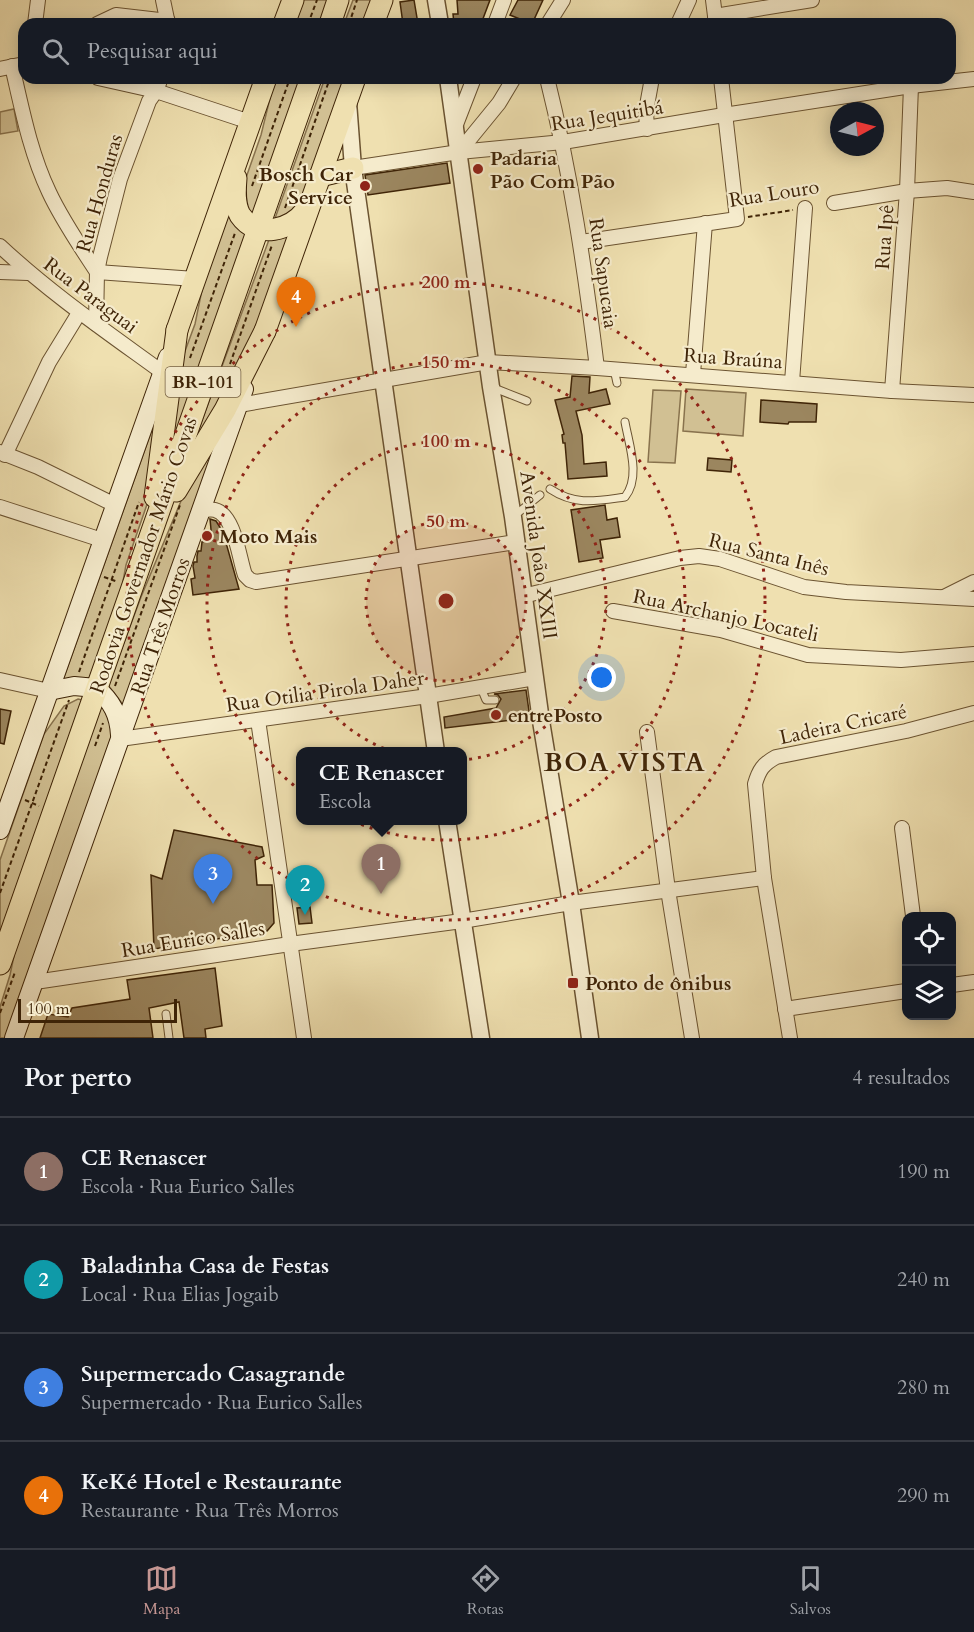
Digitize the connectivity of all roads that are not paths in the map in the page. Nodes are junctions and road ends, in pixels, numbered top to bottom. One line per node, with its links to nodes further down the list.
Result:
1 (38, 0): 12 (street)
2 (163, 0): 15 (street)
3 (293, 0): 16 (main road)
4 (338, 0): 17 (main road)
5 (382, 0): 18 (main road)
6 (436, 0): 19 (street)
7 (504, 0): 20 (street)
8 (563, 0): 21 (street)
9 (689, 0): 22 (street)
10 (713, 0): 23 (street)
11 (812, 0): 24 (street)
12 (36, 18)
13 (110, 18): 14 (street)
14 (138, 18)
15 (167, 18)
16 (286, 18)
17 (332, 18)
18 (375, 18)
19 (439, 18)
20 (497, 18)
21 (552, 18)
22 (681, 18)
23 (715, 18)
24 (725, 18)
25 (12, 66): 60 (street)
26 (974, 79): 27 (street, Rua Jequitibá)
27 (956, 81)
28 (159, 84): 42 (street); 60 (street, Rua Honduras)
29 (264, 84): 42 (main road)
30 (309, 84): 56 (main road, Rodovia Governador Mário Covas / BR-101)
31 (354, 84): 40 (main road, Rua Três Morros)
32 (449, 84): 43 (street, Avenida João XXIII)
33 (472, 84): 43 (street)
34 (510, 84): 46 (street)
35 (548, 84): 45 (street, Rua Sapucaia)
36 (651, 84): 44 (street)
37 (721, 84): 41 (street)
38 (929, 84): 39 (street, Rua Jequitibá)
39 (911, 86): 41 (street, Rua Jequitibá); 50 (street, Rua Ipê)
40 (348, 100): 48 (street); 49 (main road, Rua Três Morros)
41 (724, 115): 44 (street, Rua Jequitibá); 55 (street, Rua Louro)
42 (250, 122): 47 (main road)
43 (456, 126): 46 (street, Avenida João XXIII)
44 (647, 129): 45 (street, Rua Jequitibá)
45 (563, 142): 46 (street, Rua Jequitibá); 57 (street, Rua Sapucaia)
46 (459, 152): 48 (street, Rua Jequitibá); 67 (street, Avenida João XXIII)
47 (237, 162): 56 (main road); 62 (main road)
48 (353, 168): 49 (main road); 71 (street)
49 (320, 176): 53 (main road, Rua Três Morros)
50 (907, 191): 51 (street, Rua Louro); 52 (street, Rua Louro); 74 (street, Rua Ipê)
51 (974, 192)
52 (834, 203)
53 (308, 206): 56 (main road); 66 (main road, Rua Três Morros)
54 (805, 208): 72 (street)
55 (705, 223): 57 (street, Rua Louro); 70 (street)
56 (268, 229): 86 (main road, Rodovia Governador Mário Covas / BR-101)
57 (581, 242): 68 (street, Rua Sapucaia)
58 (0, 246): 61 (street, Rua Paraguai)
59 (0, 272): 61 (street)
60 (97, 272): 62 (street); 64 (street, Rua Honduras)
61 (28, 273): 63 (street, Rua Paraguai)
62 (195, 279): 65 (main road)
63 (79, 313): 64 (street, Rua Paraguai); 79 (street)
64 (96, 324): 69 (street, Rua Paraguai)
65 (177, 330): 69 (main road); 86 (main road)
66 (265, 331): 77 (main road, Rua Três Morros); 86 (main road)
67 (488, 362): 68 (street, Rua Braúna); 71 (street, Rua Braúna); 73 (street, Avenida João XXIII)
68 (597, 368): 70 (street, Rua Braúna)
69 (162, 372): 82 (main road)
70 (693, 374): 72 (street, Rua Braúna)
71 (384, 381): 77 (street, Rua Braúna); 89 (street)
72 (792, 382): 74 (street, Rua Braúna)
73 (491, 387): 76 (lane); 85 (street, Avenida João XXIII)
74 (892, 391): 75 (street, Rua Braúna)
75 (974, 395)
76 (527, 401)
77 (239, 405): 84 (main road, Rua Três Morros)
78 (625, 422): 80 (lane)
79 (2, 454): 82 (street)
80 (550, 489)
81 (540, 495): 85 (lane)
82 (115, 505): 87 (main road)
83 (0, 507): 87 (street)
84 (201, 511): 89 (street); 106 (main road, Rua Três Morros)
85 (513, 517): 88 (street, Avenida João XXIII)
86 (151, 536): 100 (main road, Rodovia Governador Mário Covas / BR-101)
87 (102, 540): 99 (main road)
88 (516, 542): 89 (street); 91 (street, Avenida João XXIII)
89 (408, 558): 101 (street)
90 (974, 582): 92 (street)
91 (523, 596): 92 (street, Rua Santa Inês); 97 (street, Avenida João XXIII)
92 (944, 597): 93 (street, Rua Santa Inês)
93 (974, 599)
94 (613, 611): 95 (street, Rua Archanjo Locateli)
95 (974, 654)
96 (0, 680): 99 (street)
97 (532, 683): 98 (street, Rua Otilia Pirola Daher); 113 (street, Avenida João XXIII)
98 (480, 688): 101 (street, Rua Otilia Pirola Daher); 102 (lane)
99 (49, 691): 100 (main road); 110 (main road)
100 (103, 694): 106 (main road); 117 (main road, Rodovia Governador Mário Covas / BR-101)
101 (428, 696): 104 (street, Rua Otilia Pirola Daher); 107 (street)
102 (495, 700)
103 (974, 713): 111 (street, Ladeira Cricaré)
104 (258, 720): 106 (street, Rua Otilia Pirola Daher); 116 (street)
105 (647, 732): 112 (street)
106 (120, 739): 118 (main road, Rua Três Morros)
107 (435, 747)
108 (448, 825): 115 (street)
109 (902, 828): 114 (street)
110 (0, 830)
111 (764, 878): 112 (street, Rua Eurico Salles); 122 (street)
112 (669, 890): 113 (street, Rua Eurico Salles); 129 (street)
113 (571, 903): 115 (street, Rua Eurico Salles); 128 (street, Avenida João XXIII)
114 (912, 912)
115 (462, 921): 116 (street, Rua Eurico Salles); 127 (street)
116 (290, 944): 118 (street, Rua Eurico Salles); 126 (street)
117 (7, 968)
118 (34, 982): 124 (main road, Rua Três Morros)
119 (974, 982): 120 (street)
120 (956, 984)
121 (902, 992): 122 (street)
122 (785, 1009): 130 (street)
123 (166, 1014): 125 (lane)
124 (14, 1038)
125 (169, 1038)
126 (304, 1038)
127 (481, 1038)
128 (590, 1038)
129 (692, 1038)
130 (790, 1038)

